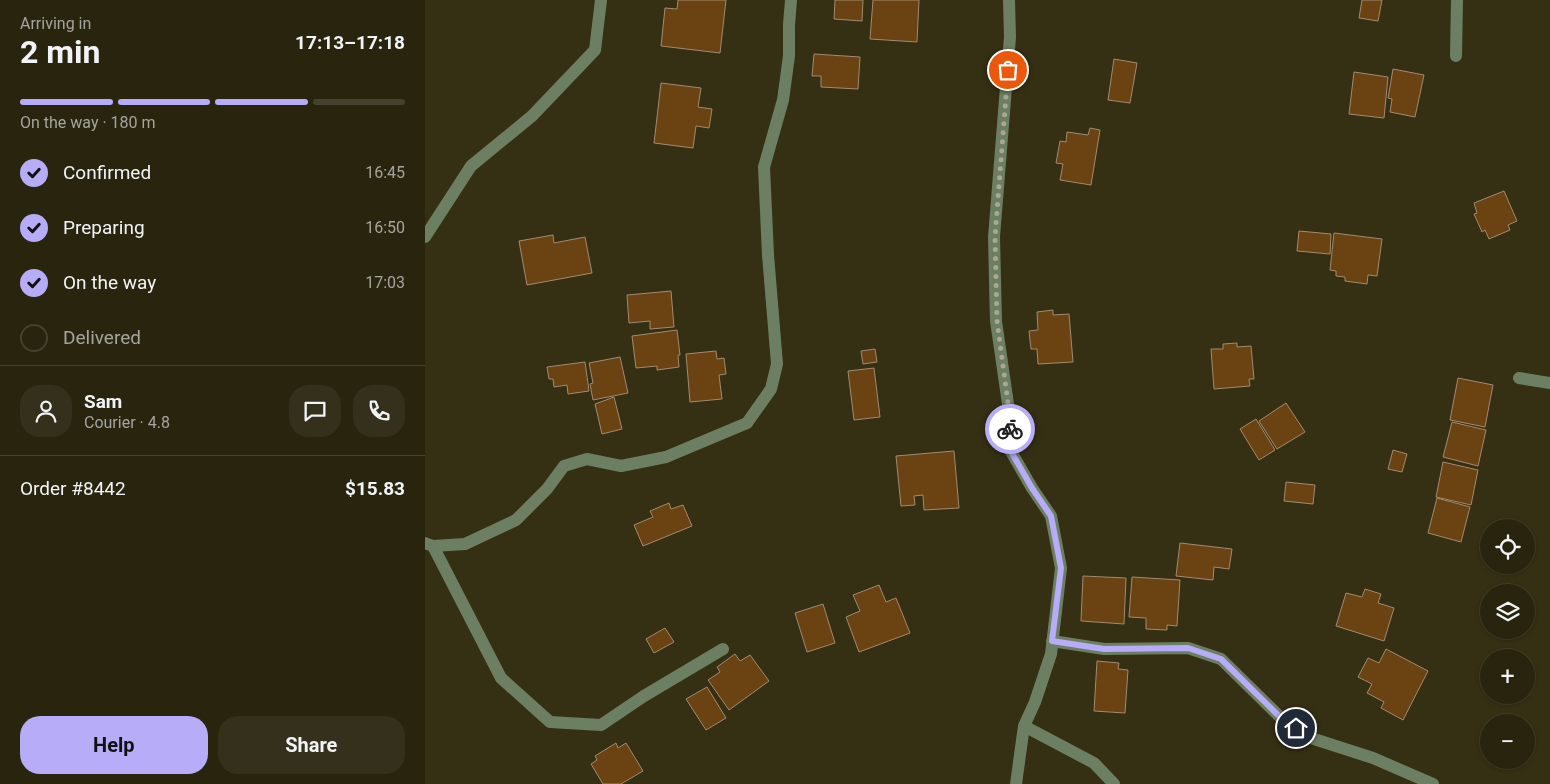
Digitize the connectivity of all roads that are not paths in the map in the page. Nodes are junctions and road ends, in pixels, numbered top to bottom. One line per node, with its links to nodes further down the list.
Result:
1 (601, 0): 6 (street)
2 (791, 0): 9 (street)
3 (1009, 0): 10 (street)
4 (1457, 0): 5 (street)
5 (1457, 56)
6 (425, 237)
7 (1519, 378): 8 (street)
8 (1550, 384)
9 (429, 544): 11 (street)
10 (1052, 641): 12 (street); 15 (street)
11 (723, 649)
12 (1024, 726): 13 (street); 14 (street)
13 (1016, 784)
14 (1114, 784)
15 (1433, 784)

